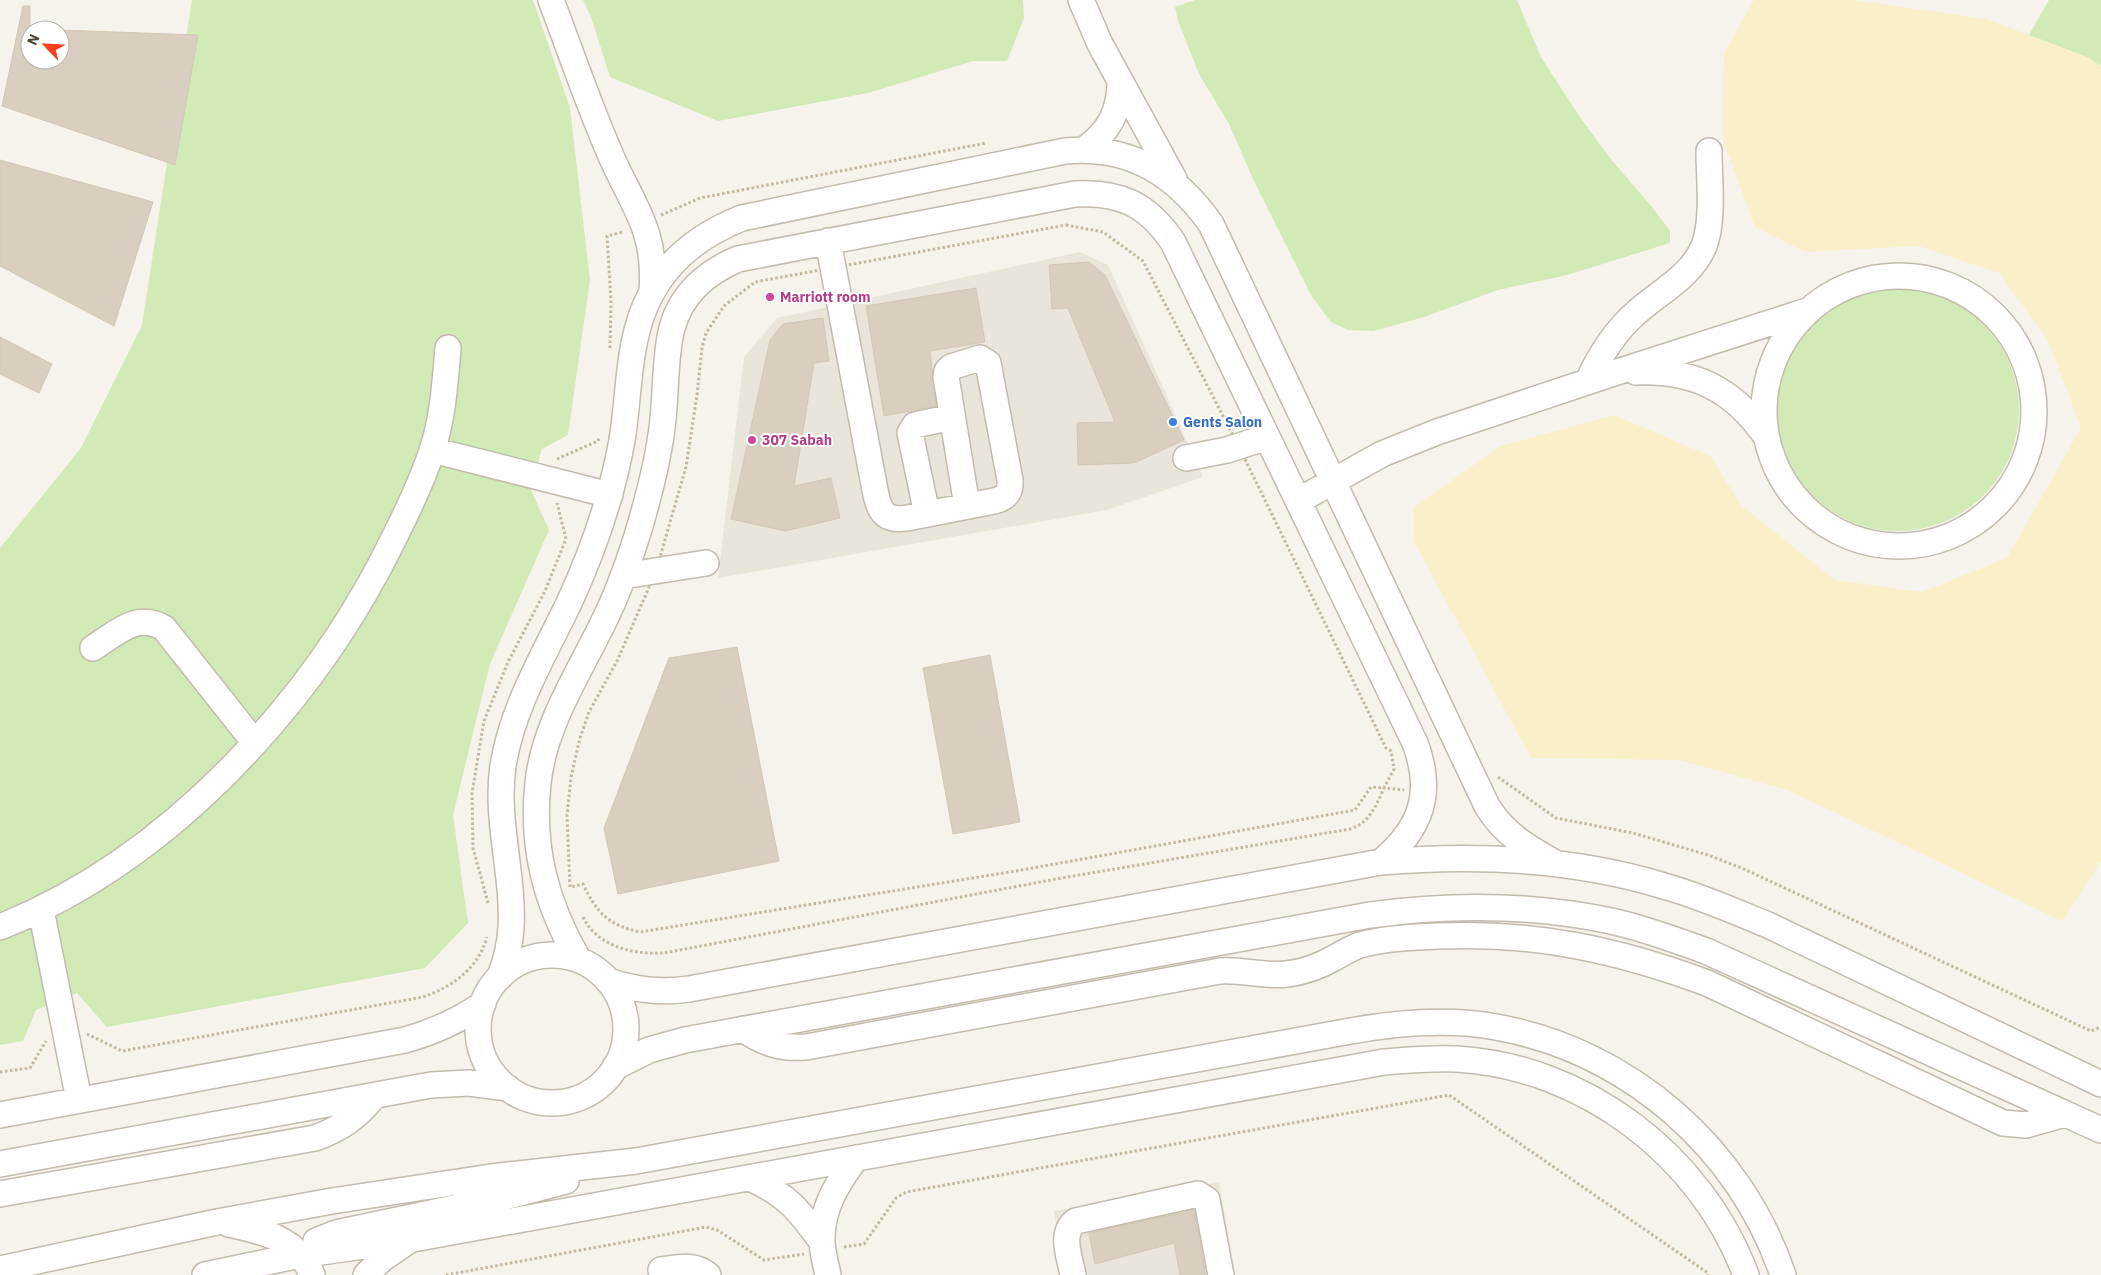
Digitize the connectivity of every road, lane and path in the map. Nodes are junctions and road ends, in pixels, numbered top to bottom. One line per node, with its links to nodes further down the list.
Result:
1 (551, 0): 8 (street)
2 (1081, 0): 3 (street)
3 (1120, 82): 5 (street); 7 (street)
4 (989, 143): 8 (path)
5 (1085, 149): 7 (street); 10 (street)
6 (1709, 151): 17 (street)
7 (1176, 184): 26 (street)
8 (643, 216): 10 (street); 13 (street); 16 (path)
9 (828, 241): 11 (street); 12 (street); 21 (street)
10 (683, 252): 12 (street); 13 (street)
11 (832, 267): 22 (path); 30 (street); 32 (path)
12 (712, 272): 33 (street)
13 (652, 292): 27 (street)
14 (1807, 311): 17 (street); 20 (street); 20 (street)
15 (448, 348): 23 (street)
16 (610, 356)
17 (1599, 378): 20 (street); 26 (street)
18 (952, 417): 29 (street); 29 (street); 30 (street)
19 (600, 432): 25 (path)
20 (1765, 435)
21 (1267, 437): 22 (street); 28 (street)
22 (1239, 447): 24 (street); 32 (path)
23 (432, 450): 25 (street); 35 (street)
24 (1186, 458)
25 (551, 480): 27 (street); 38 (path)
26 (1332, 481): 28 (street); 37 (street)
27 (610, 495): 45 (street)
28 (1298, 501): 36 (street)
29 (967, 506): 30 (street)
30 (927, 514)
31 (706, 563): 32 (street)
32 (656, 571): 33 (street)
33 (623, 576): 44 (street)
34 (93, 648): 35 (street)
35 (255, 743): 40 (street)
36 (1381, 862): 37 (street); 46 (street)
37 (1555, 863): 51 (street)
38 (488, 903)
39 (1418, 908): 42 (street); 43 (street); 58 (street)
40 (41, 910): 41 (street); 56 (street)
41 (0, 927)
42 (1423, 937): 47 (street); 58 (street)
43 (1154, 954): 47 (street); 49 (street)
44 (578, 959): 45 (street); 46 (street)
45 (500, 977): 48 (street)
46 (608, 981): 50 (street)
47 (1159, 982): 49 (street)
48 (483, 1004): 54 (street); 56 (street)
49 (743, 1029): 50 (street)
50 (615, 1067): 54 (street)
51 (2073, 1070): 52 (street); 53 (street)
52 (2101, 1076)
53 (2101, 1084)
54 (508, 1088): 55 (street)
55 (374, 1096): 63 (street); 65 (street)
56 (79, 1100): 57 (street)
57 (0, 1115)
58 (2069, 1116): 59 (street); 60 (street)
59 (2101, 1130)
60 (2101, 1148)
61 (856, 1158): 64 (street); 68 (street); 79 (street)
62 (636, 1161): 66 (street); 69 (street); 80 (street)
63 (0, 1164)
64 (750, 1178): 67 (street); 68 (street)
65 (0, 1194)
66 (217, 1222): 69 (street); 70 (street)
67 (412, 1239): 69 (street); 73 (street)
68 (824, 1256): 74 (path); 78 (path)
69 (300, 1268): 72 (street)
70 (0, 1270)
71 (661, 1270): 75 (street)
72 (205, 1275)
73 (366, 1275)
74 (446, 1275)
75 (708, 1275)
76 (1073, 1275): 77 (street)
77 (1221, 1275)
78 (1708, 1275)
79 (1746, 1275)
80 (1783, 1275)

